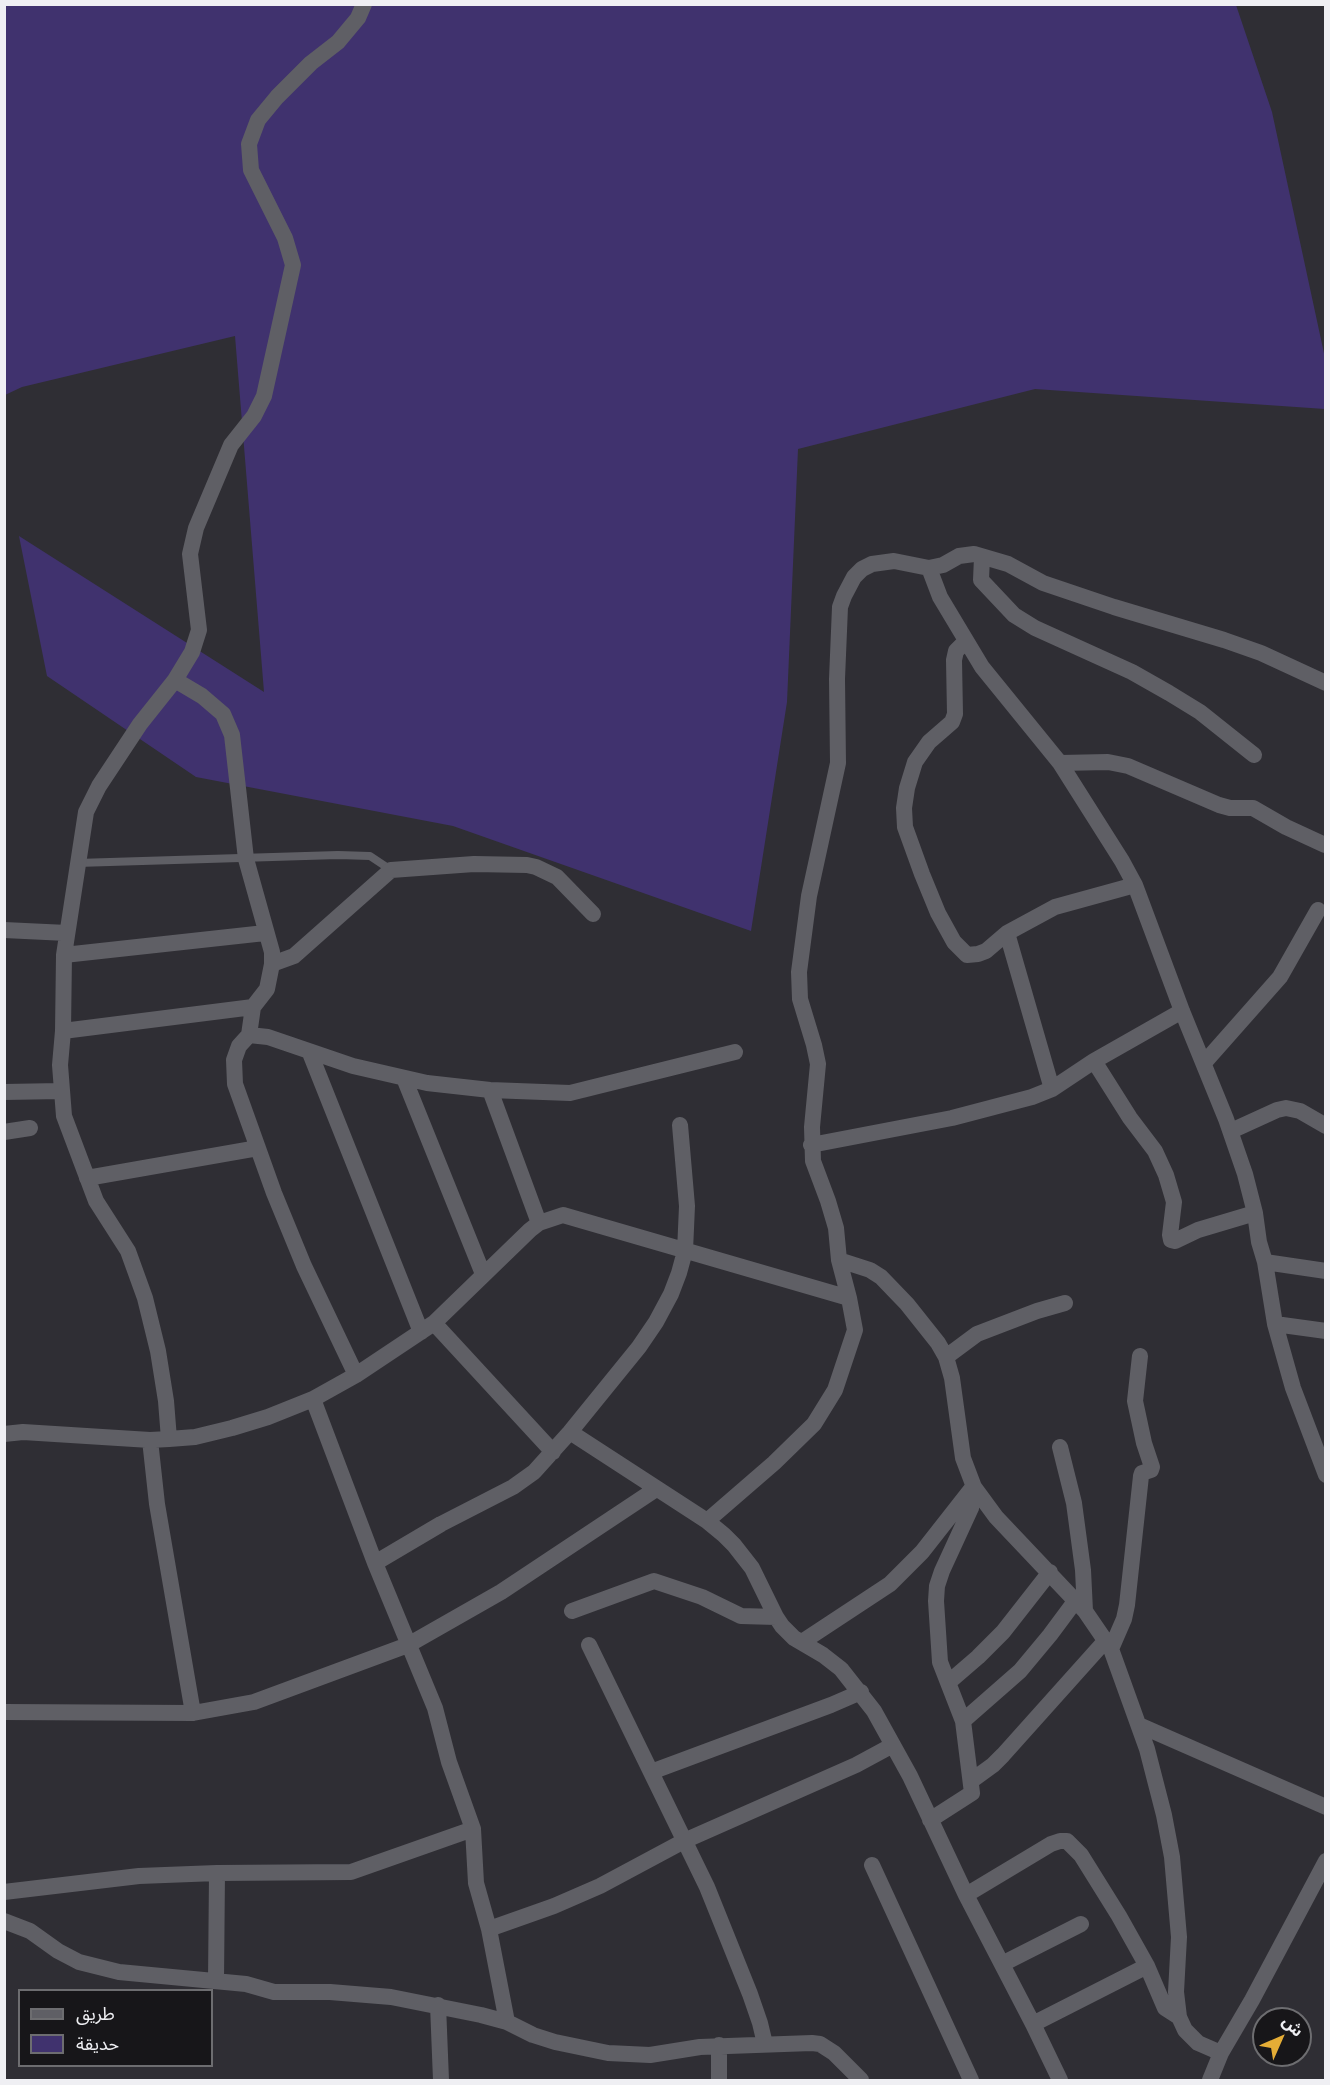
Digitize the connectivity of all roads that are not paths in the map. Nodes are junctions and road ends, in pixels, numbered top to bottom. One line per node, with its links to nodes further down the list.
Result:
1 (364, 4): 5 (street)
2 (982, 557): 3 (street); 6 (street); 7 (street)
3 (929, 568): 4 (street); 40 (street)
4 (965, 642): 8 (street); 19 (street)
5 (174, 680): 10 (street); 11 (street)
6 (1326, 683)
7 (1254, 755)
8 (1060, 763): 9 (street); 13 (street)
9 (1325, 845)
10 (246, 859): 11 (lane); 12 (lane); 18 (street)
11 (77, 863): 17 (street)
12 (391, 870): 15 (street); 21 (street)
13 (1135, 885): 19 (street); 23 (street)
14 (1318, 910): 29 (street)
15 (593, 914)
16 (4, 930): 17 (street)
17 (67, 933): 20 (street)
18 (265, 933): 20 (street); 21 (street)
19 (1007, 933): 31 (street)
20 (64, 955): 24 (street)
21 (272, 964): 22 (street)
22 (253, 1007): 24 (street); 25 (street)
23 (1182, 1011): 28 (street); 29 (street)
24 (63, 1030): 33 (street)
25 (249, 1035): 27 (street); 41 (street)
26 (735, 1052): 32 (street)
27 (310, 1053): 30 (street); 53 (street)
28 (1094, 1061): 31 (street); 43 (street)
29 (1204, 1063): 38 (street)
30 (404, 1078): 32 (street); 49 (street)
31 (1052, 1089): 40 (street)
32 (490, 1090): 44 (street)
33 (60, 1091): 34 (street); 42 (street)
34 (4, 1092)
35 (680, 1125): 45 (street)
36 (1326, 1126): 38 (street)
37 (30, 1128): 39 (street)
38 (1231, 1131): 43 (street)
39 (4, 1132)
40 (811, 1145): 46 (street)
41 (258, 1148): 42 (street); 57 (street)
42 (87, 1178): 61 (street)
43 (1255, 1213): 47 (street)
44 (539, 1223): 45 (street); 49 (street)
45 (685, 1251): 50 (street); 59 (street)
46 (838, 1260): 50 (street); 56 (street)
47 (1265, 1263): 48 (street); 52 (street)
48 (1326, 1271)
49 (483, 1274): 53 (street)
50 (849, 1298): 68 (street)
51 (1065, 1303): 56 (street)
52 (1275, 1324): 54 (street); 65 (street)
53 (428, 1328): 57 (street); 64 (street)
54 (1326, 1331)
55 (1140, 1356): 75 (street)
56 (945, 1357): 66 (street)
57 (356, 1374): 58 (street)
58 (313, 1399): 61 (street); 69 (street)
59 (570, 1432): 64 (street); 67 (street)
60 (4, 1434): 62 (street)
61 (169, 1439): 62 (street)
62 (150, 1440): 81 (street)
63 (1060, 1447): 71 (street)
64 (553, 1452): 69 (street)
65 (1326, 1475)
66 (974, 1487): 70 (street); 74 (street); 78 (street)
67 (656, 1489): 68 (street); 76 (street)
68 (707, 1521): 73 (street)
69 (375, 1563): 76 (street)
70 (1050, 1572): 71 (street); 78 (street)
71 (1080, 1606): 75 (street); 82 (street)
72 (572, 1611): 73 (street)
73 (776, 1617): 74 (street)
74 (802, 1642): 79 (street)
75 (1108, 1644): 83 (street); 86 (street)
76 (408, 1645): 81 (street); 89 (street)
77 (589, 1645): 85 (street)
78 (949, 1682): 82 (street)
79 (861, 1692): 84 (street); 85 (street)
80 (4, 1713): 81 (street)
81 (193, 1713)
82 (963, 1721): 86 (street)
83 (1139, 1725): 87 (street); 103 (street)
84 (893, 1745): 88 (street); 90 (street)
85 (651, 1772): 90 (street)
86 (971, 1781): 88 (street)
87 (1326, 1807)
88 (930, 1820): 95 (street)
89 (473, 1829): 93 (street); 98 (street)
90 (684, 1841): 98 (street); 106 (street)
91 (1326, 1861): 108 (street)
92 (872, 1865): 112 (street)
93 (217, 1873): 94 (street); 101 (street)
94 (4, 1892)
95 (966, 1895): 99 (street); 100 (street)
96 (4, 1920): 101 (street)
97 (1081, 1924): 99 (street)
98 (489, 1929): 104 (street)
99 (1002, 1964): 105 (street)
100 (1148, 1966): 103 (street); 105 (street)
101 (216, 1981): 102 (street)
102 (438, 2006): 104 (street); 109 (street)
103 (1179, 2018): 108 (street)
104 (507, 2022): 107 (street)
105 (1033, 2024): 113 (street)
106 (765, 2044): 107 (street); 111 (street)
107 (719, 2046): 110 (street)
108 (1221, 2053): 114 (street)
109 (441, 2080)
110 (719, 2080)
111 (861, 2080)
112 (971, 2080)
113 (1060, 2080)
114 (1210, 2080)

